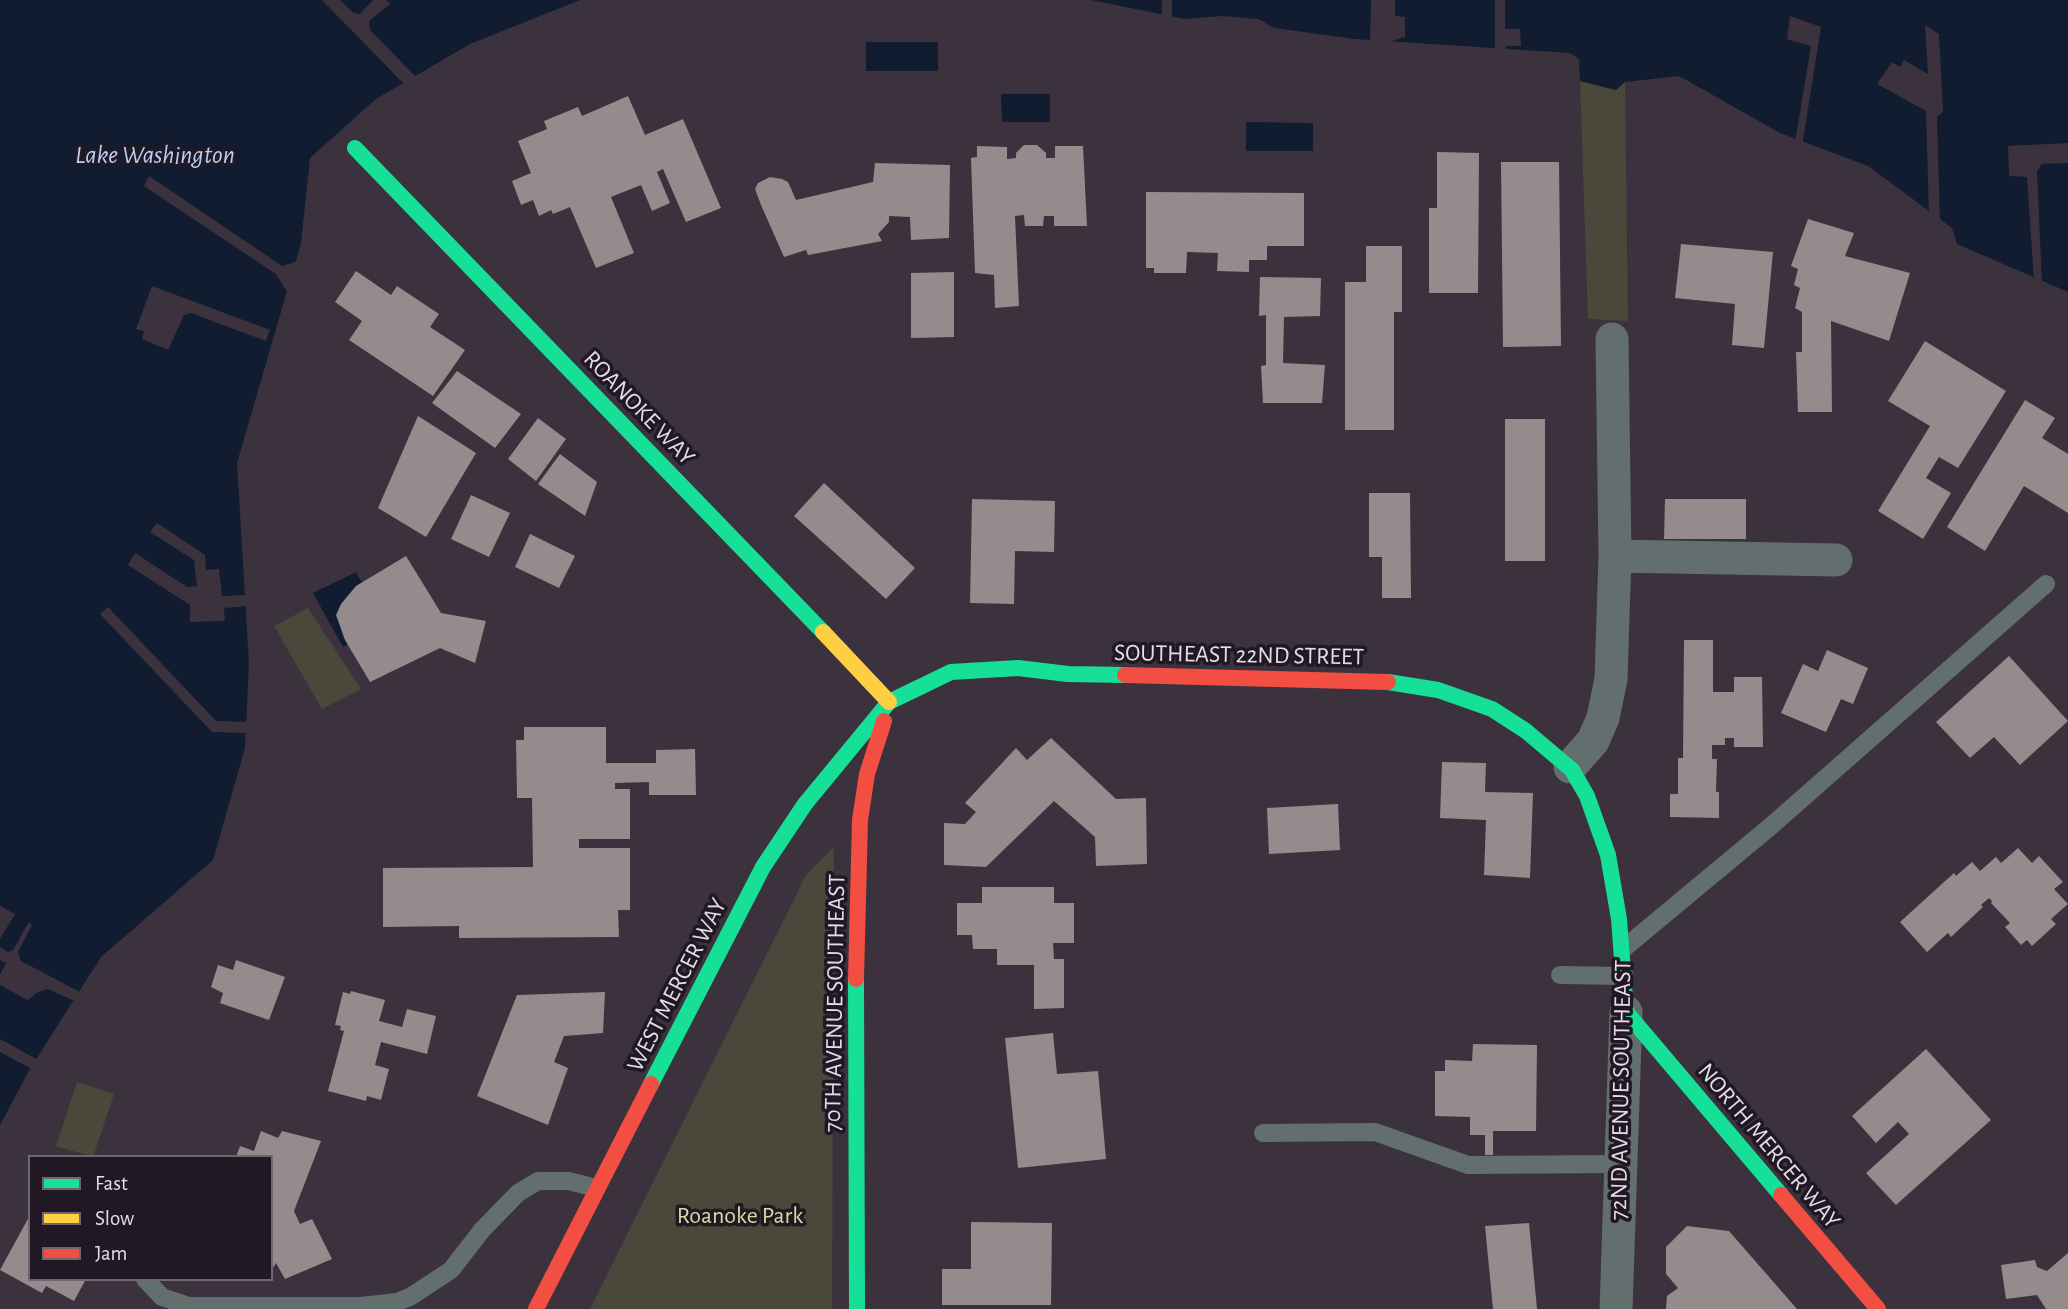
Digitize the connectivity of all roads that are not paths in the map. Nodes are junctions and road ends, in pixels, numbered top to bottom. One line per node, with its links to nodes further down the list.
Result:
1 (355, 148): 6 (street, ROANOKE WAY)
2 (1612, 339): 3 (street)
3 (1615, 556): 4 (street); 7 (street)
4 (1836, 560)
5 (2046, 584): 8 (lane)
6 (890, 702): 7 (street, SOUTHEAST 22ND STREET); 14 (street, WEST MERCER WAY); 17 (street, 70TH AVENUE SOUTHEAST)
7 (1570, 767): 8 (street, 72ND AVENUE SOUTHEAST)
8 (1623, 949): 10 (street, 72ND AVENUE SOUTHEAST)
9 (1560, 975): 10 (lane)
10 (1625, 976): 11 (street, 72ND AVENUE SOUTHEAST)
11 (1626, 1012): 13 (street, 72ND AVENUE SOUTHEAST); 19 (street, NORTH MERCER WAY)
12 (1263, 1133): 13 (lane)
13 (1621, 1164): 18 (street, 72ND AVENUE SOUTHEAST)
14 (596, 1188): 15 (lane); 16 (street, WEST MERCER WAY)
15 (147, 1281)
16 (536, 1309)
17 (856, 1309)
18 (1616, 1309)
19 (1878, 1309)

